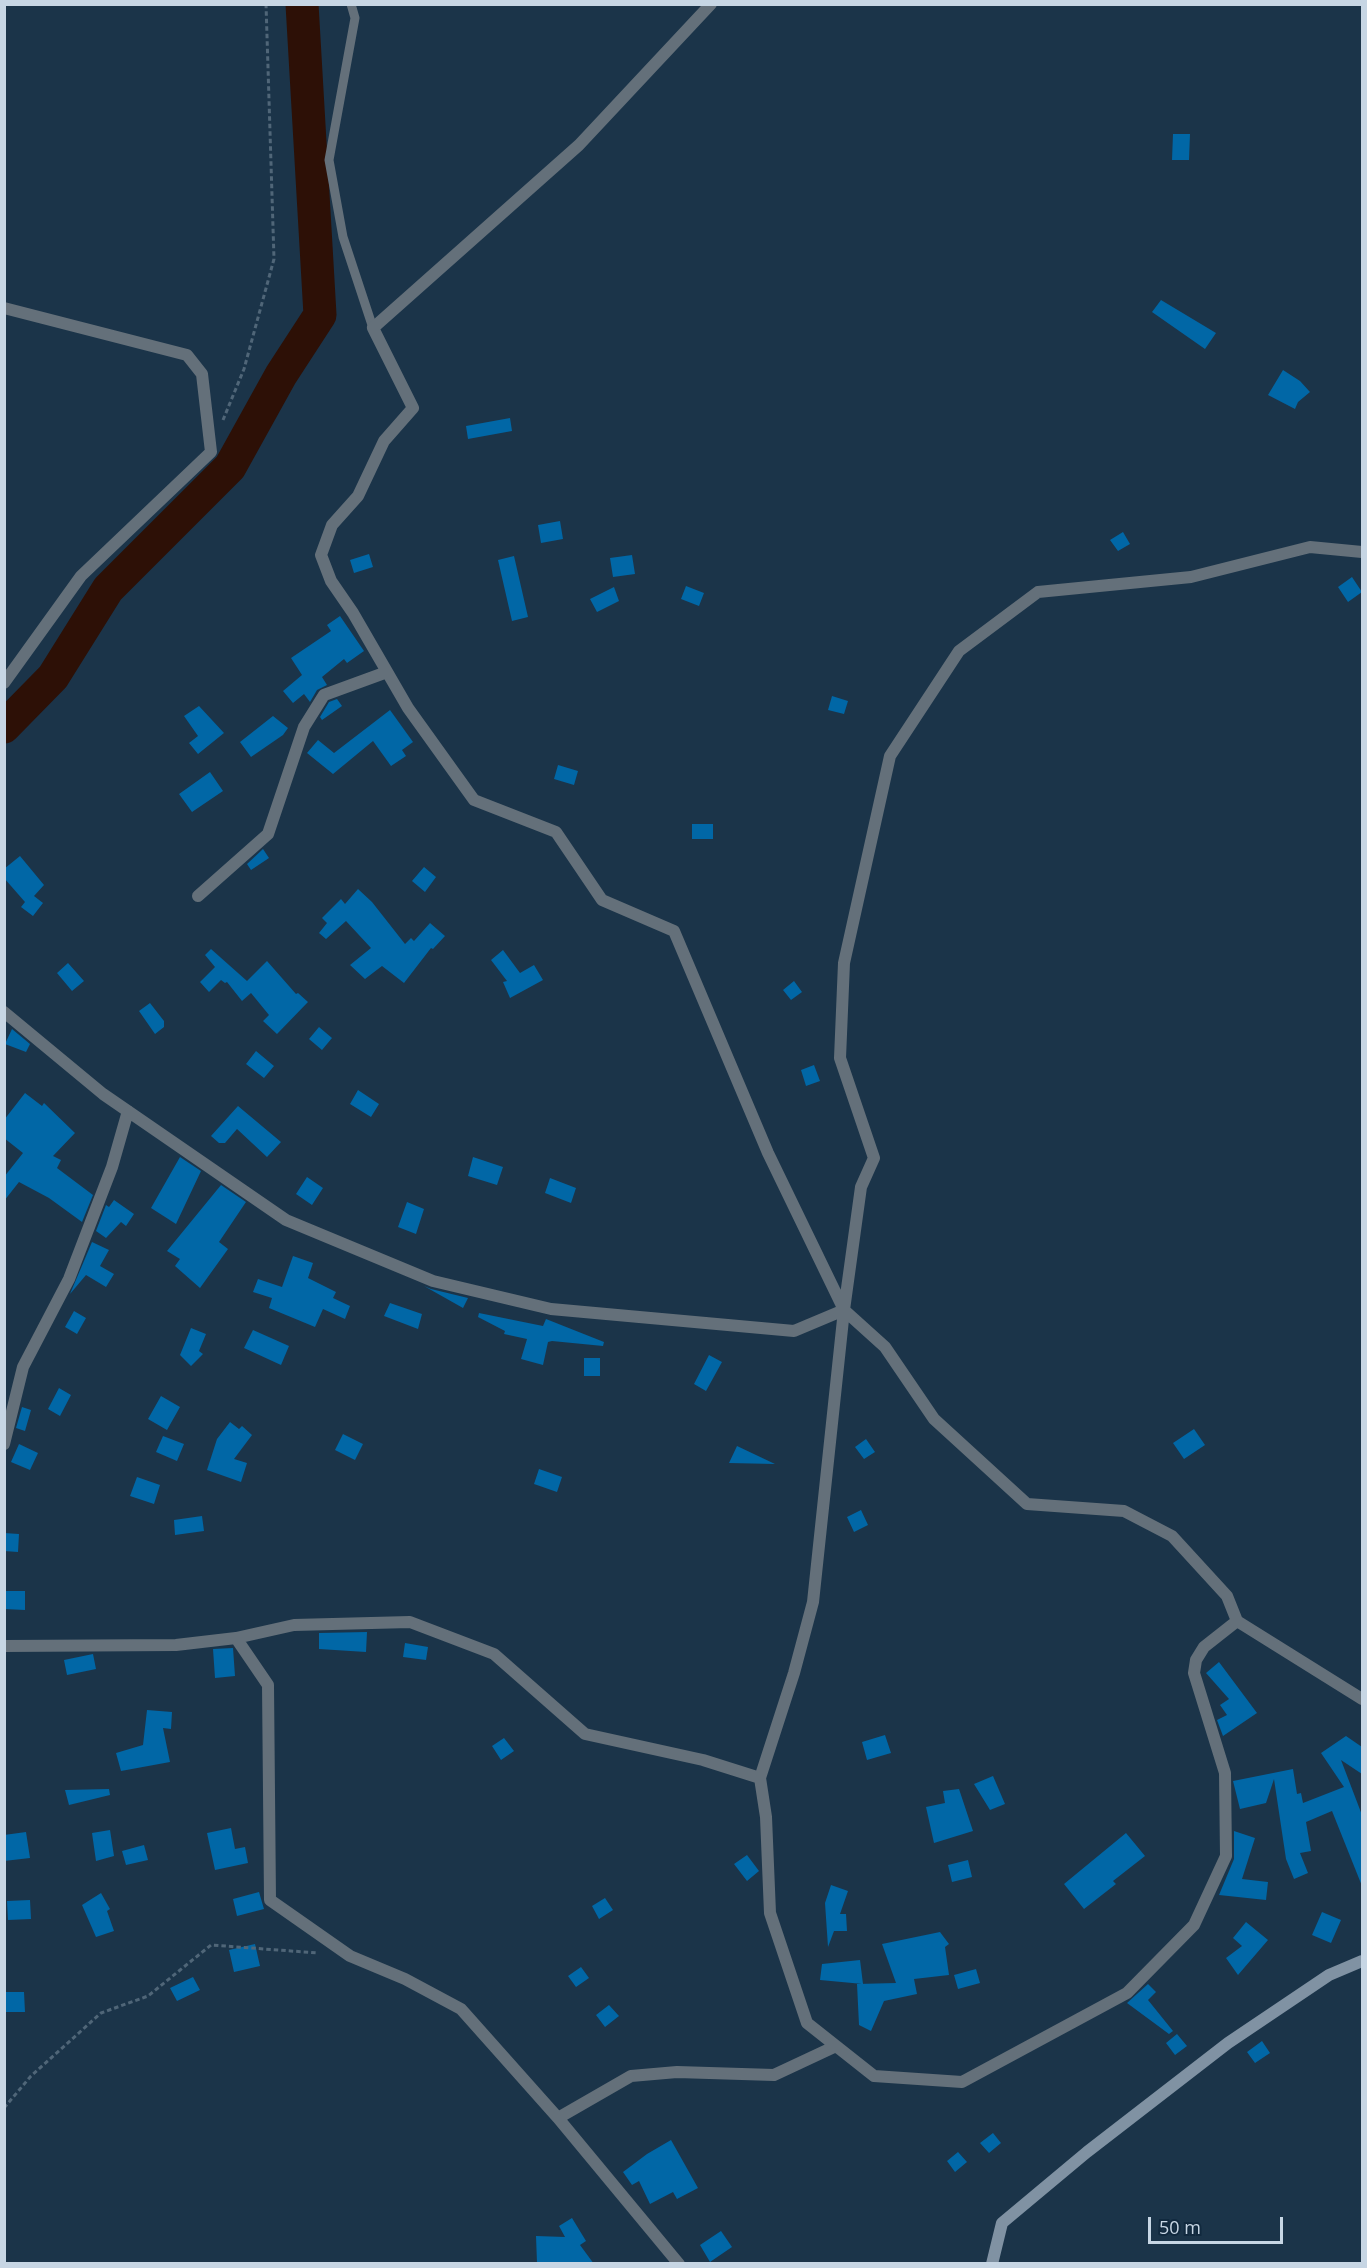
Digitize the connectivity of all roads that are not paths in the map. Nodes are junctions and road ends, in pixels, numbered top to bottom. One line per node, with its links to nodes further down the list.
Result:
1 (351, 4): 4 (lane)
2 (711, 4): 4 (street)
3 (4, 309): 7 (street)
4 (373, 328): 6 (street)
5 (1362, 552): 11 (street)
6 (387, 672): 8 (street); 11 (street)
7 (4, 684)
8 (198, 896)
9 (4, 1012): 10 (street)
10 (128, 1112): 11 (street); 12 (street)
11 (843, 1310): 13 (street); 17 (street)
12 (4, 1444)
13 (1237, 1621): 16 (street); 19 (street)
14 (236, 1638): 15 (street); 17 (street); 20 (street)
15 (4, 1646)
16 (1362, 1700)
17 (760, 1778): 19 (street)
18 (1362, 1961): 22 (street)
19 (836, 2046): 20 (street)
20 (558, 2118): 21 (street)
21 (679, 2264)
22 (992, 2264)

